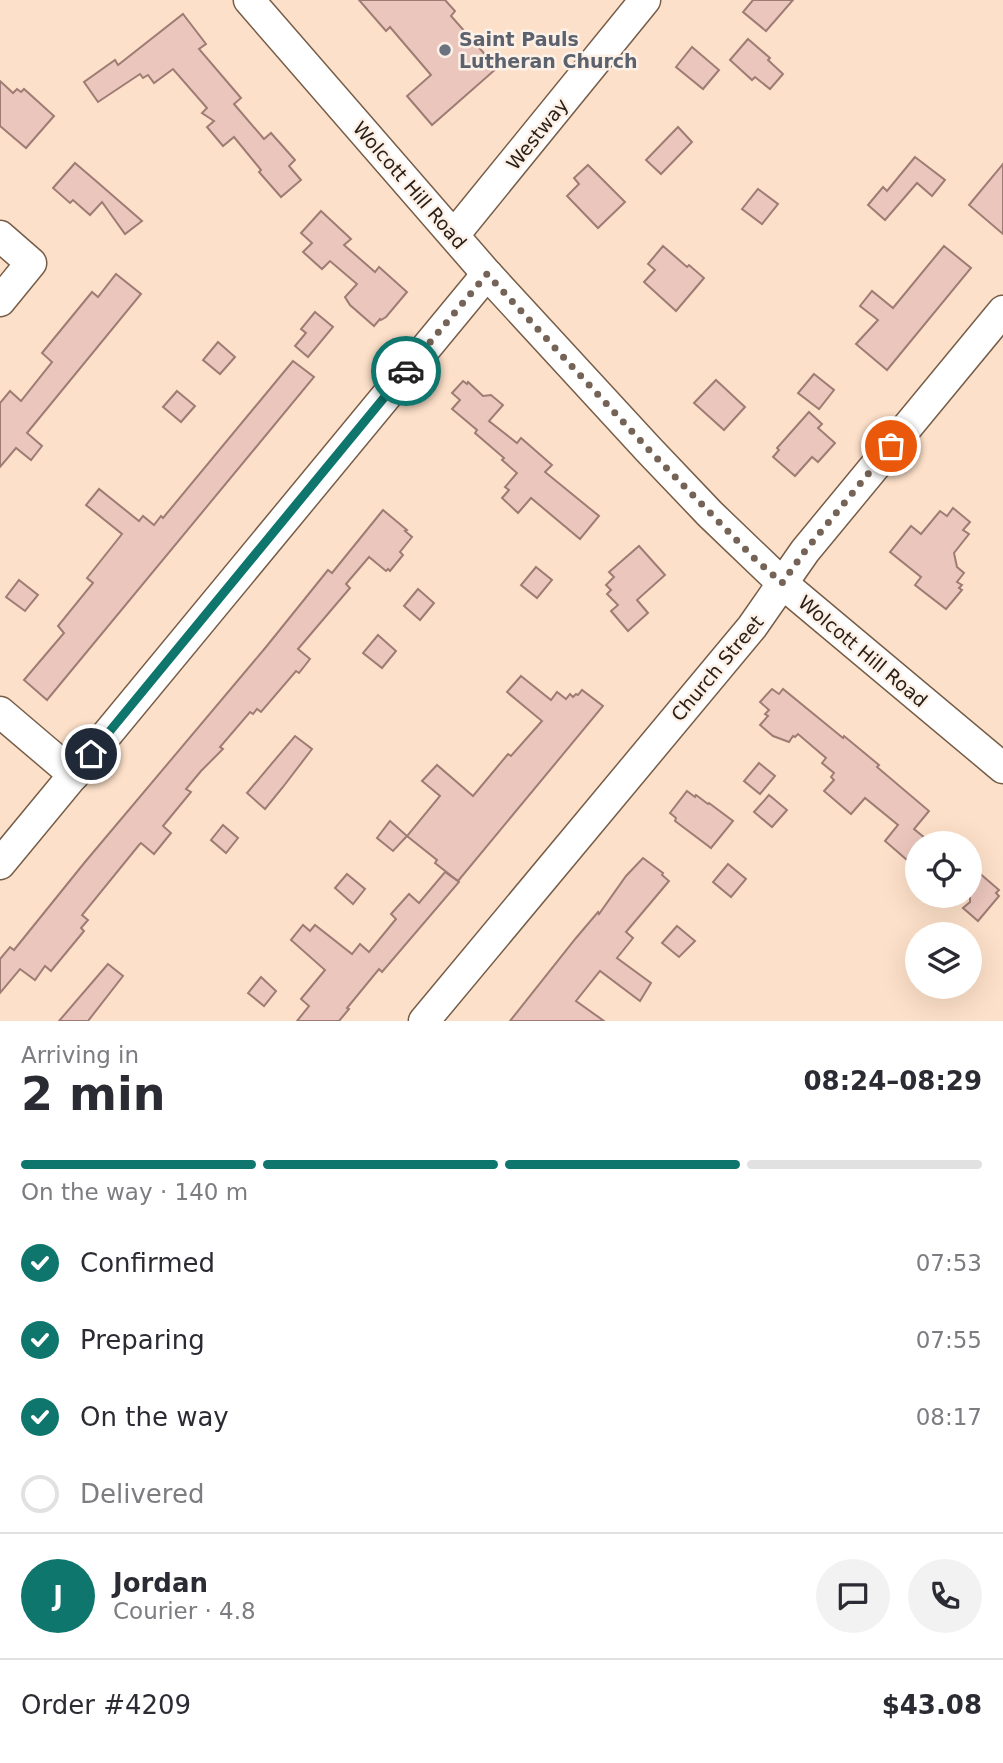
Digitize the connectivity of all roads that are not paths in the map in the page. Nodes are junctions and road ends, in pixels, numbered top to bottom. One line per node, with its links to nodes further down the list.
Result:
1 (249, 0): 4 (street, Wolcott Hill Road)
2 (645, 0): 4 (street, Westway)
3 (0, 236): 6 (street)
4 (454, 236): 5 (street, Wolcott Hill Road)
5 (487, 274): 8 (street, Wolcott Hill Road); 11 (street)
6 (0, 300)
7 (1003, 311): 8 (street, Church Street)
8 (782, 583): 10 (street, Wolcott Hill Road); 13 (street, Church Street)
9 (0, 712): 11 (street)
10 (1003, 768)
11 (74, 775): 12 (street)
12 (0, 864)
13 (424, 1021)

